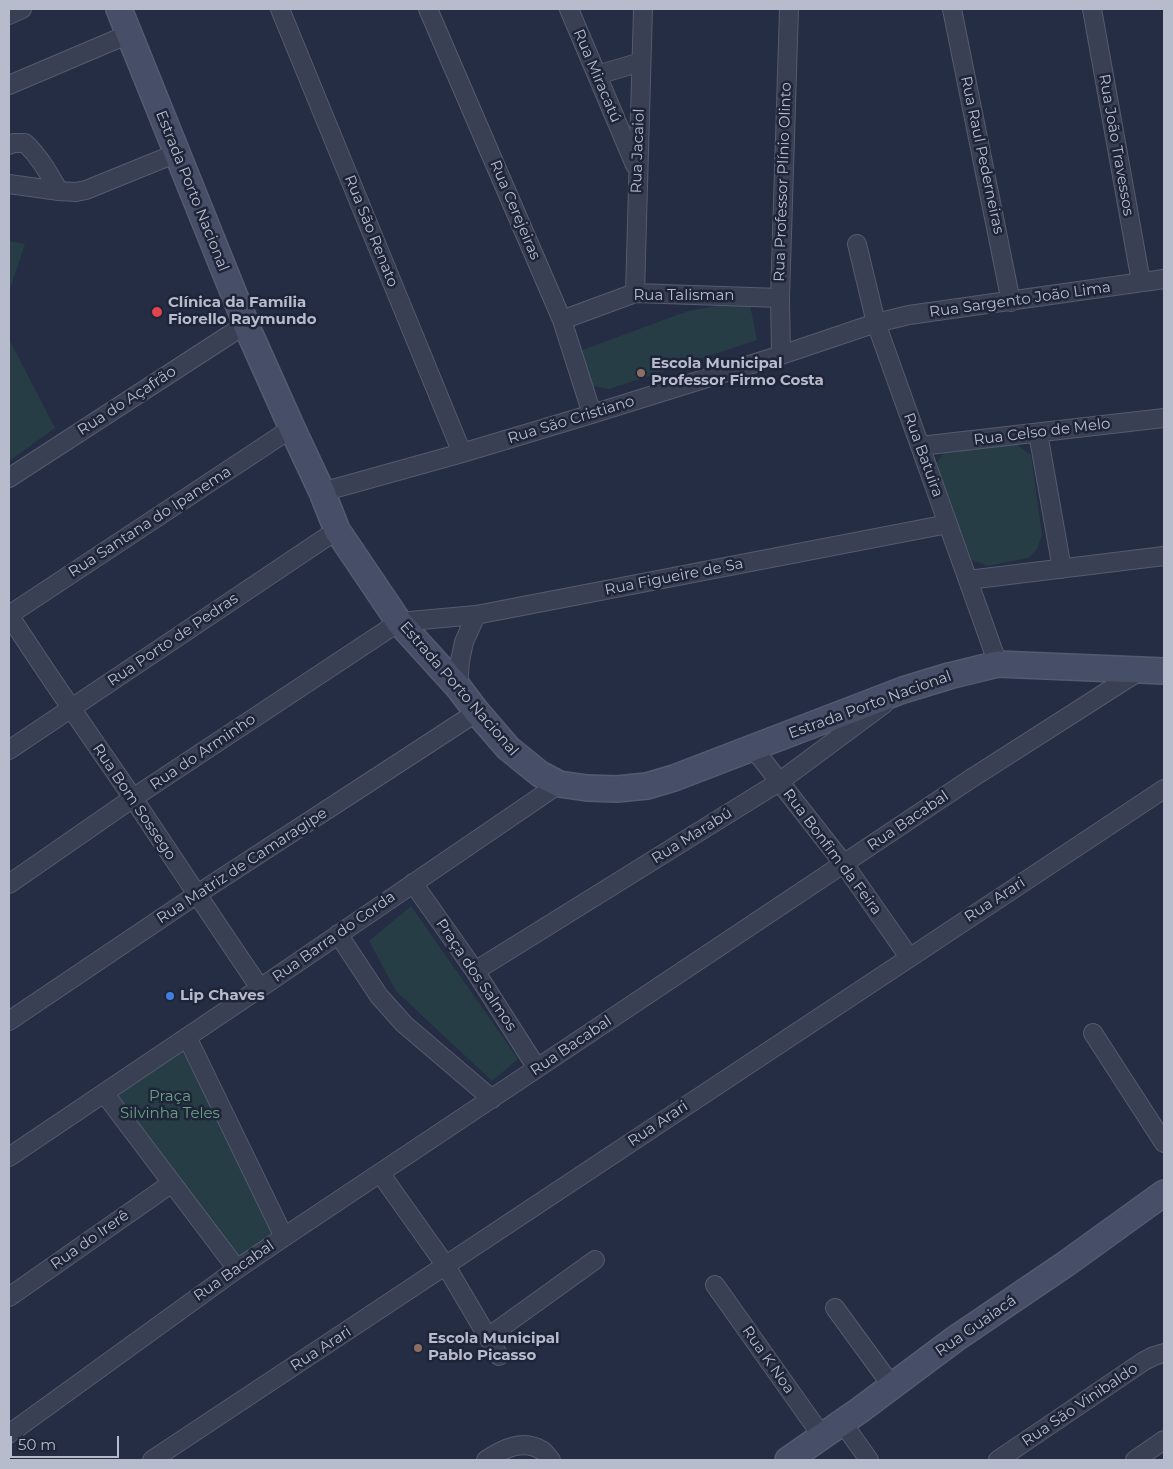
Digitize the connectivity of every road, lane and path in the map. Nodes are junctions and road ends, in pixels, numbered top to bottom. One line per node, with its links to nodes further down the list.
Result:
1 (22, 9): 10 (street)
2 (118, 9): 11 (street, Estrada Porto Nacional)
3 (280, 9): 35 (street, Rua São Renato)
4 (428, 9): 26 (street, Rua Cerejeiras)
5 (569, 9): 13 (street, Rua Miracatú)
6 (643, 9): 12 (street, Rua Jacaiol)
7 (789, 9): 24 (street, Rua Professor Plínio Olinto)
8 (952, 9): 25 (street, Rua Raul Pederneiras)
9 (1092, 9): 22 (street, Rua João Travessos)
10 (9, 15)
11 (129, 34): 14 (street); 16 (street, Estrada Porto Nacional)
12 (641, 62): 13 (street); 17 (street, Rua Jacaiol)
13 (597, 75): 17 (street, Rua Miracatú)
14 (9, 85)
15 (9, 145): 19 (street)
16 (177, 153): 19 (street); 28 (street, Estrada Porto Nacional)
17 (638, 170): 23 (street, Rua Jacaiol)
18 (9, 184): 19 (street)
19 (59, 191)
20 (857, 244): 27 (street, Rua Batuira)
21 (1164, 280): 22 (street, Rua Sargento João Lima)
22 (1141, 282): 25 (street, Rua Sargento João Lima)
23 (635, 293): 24 (street, Rua Talisman); 26 (street, Rua Talisman)
24 (780, 298): 29 (street, Rua Professor Plínio Olinto)
25 (1011, 302): 27 (street, Rua Sargento João Lima)
26 (562, 320): 30 (street, Rua Cerejeiras)
27 (876, 323): 29 (street, Rua São Cristiano); 34 (street, Rua Batuira)
28 (246, 324): 32 (street, Estrada Porto Nacional); 36 (street, Rua do Açafrão)
29 (782, 355): 30 (street, Rua São Cristiano)
30 (592, 414): 35 (street, Rua São Cristiano)
31 (1164, 418): 33 (street, Rua Celso de Melo)
32 (292, 428): 37 (street, Estrada Porto Nacional); 43 (street, Rua Santana do Ipanema)
33 (1038, 432): 34 (street, Rua Celso de Melo); 41 (street)
34 (920, 446): 38 (street, Rua Batuira)
35 (462, 453): 37 (street, Rua São Cristiano)
36 (9, 478)
37 (322, 492): 39 (street, Estrada Porto Nacional)
38 (948, 524): 42 (street, Rua Batuira); 44 (street, Rua Figueire de Sa)
39 (337, 530): 45 (street, Estrada Porto Nacional); 50 (street, Rua Porto de Pedras)
40 (1164, 556): 41 (street)
41 (1062, 569): 42 (street)
42 (968, 580): 46 (street, Rua Batuira)
43 (9, 615): 50 (street, Rua Bom Sossego)
44 (476, 615): 45 (street, Rua Figueire de Sa); 48 (street)
45 (399, 622): 48 (street, Estrada Porto Nacional); 57 (street, Rua do Arminho)
46 (998, 664): 47 (street, Estrada Porto Nacional); 49 (street, Estrada Porto Nacional)
47 (1153, 670): 58 (street, Rua Bacabal)
48 (458, 687): 51 (street, Estrada Porto Nacional)
49 (902, 690): 52 (street, Estrada Porto Nacional); 54 (street, Rua Marabú)
50 (70, 708): 53 (street, Rua Porto de Pedras); 57 (street, Rua Bom Sossego)
51 (477, 712): 55 (street, Estrada Porto Nacional); 61 (street, Rua Matriz de Camaragipe)
52 (753, 748): 54 (street, Rua Bonfim da Feira); 55 (street, Estrada Porto Nacional)
53 (9, 750)
54 (779, 782): 58 (street, Rua Bonfim da Feira); 64 (street, Rua Marabú)
55 (559, 784): 59 (street, Rua Barra do Corda)
56 (1164, 789): 63 (street, Rua Arari)
57 (133, 798): 60 (street, Rua do Arminho); 61 (street, Rua Bom Sossego)
58 (844, 864): 63 (street, Rua Bonfim da Feira); 69 (street, Rua Bacabal)
59 (413, 882): 62 (street, Rua Barra do Corda); 64 (street, Praça dos Salmos)
60 (9, 884)
61 (196, 895): 65 (street, Rua Bom Sossego); 66 (street, Rua Matriz de Camaragipe)
62 (338, 934): 65 (street, Rua Barra do Corda); 71 (street)
63 (909, 957): 79 (street, Rua Arari)
64 (475, 971): 69 (street, Praça dos Salmos)
65 (260, 988): 68 (street, Rua Barra do Corda)
66 (9, 1021)
67 (1094, 1033): 72 (street)
68 (187, 1037): 70 (street, Rua Barra do Corda); 77 (street)
69 (537, 1068): 71 (street, Rua Bacabal)
70 (104, 1093): 73 (street, Rua Barra do Corda); 75 (street)
71 (492, 1099): 74 (street, Rua Bacabal)
72 (1164, 1143)
73 (9, 1157)
74 (380, 1173): 77 (street, Rua Bacabal); 79 (street)
75 (172, 1183): 80 (street); 82 (street, Rua do Irerê)
76 (1164, 1193): 87 (street, Rua Guaiacá)
77 (284, 1236): 80 (street, Rua Bacabal)
78 (595, 1260): 84 (street)
79 (446, 1266): 84 (street); 92 (street, Rua Arari)
80 (237, 1269): 89 (street, Rua Bacabal)
81 (715, 1285): 90 (street, Rua K Noa)
82 (9, 1297)
83 (834, 1308): 87 (street)
84 (488, 1337): 86 (street)
85 (1164, 1353): 97 (street, Rua São Vinibaldo)
86 (499, 1356)
87 (892, 1386): 88 (street, Rua Guaiacá)
88 (842, 1422): 90 (street, Rua Guaiacá); 96 (street)
89 (9, 1434)
90 (822, 1436): 95 (street, Rua Guaiacá)
91 (1164, 1440): 98 (street)
92 (152, 1460)
93 (486, 1460): 94 (street)
94 (551, 1460)
95 (788, 1460)
96 (869, 1460)
97 (998, 1460)
98 (1135, 1460)

